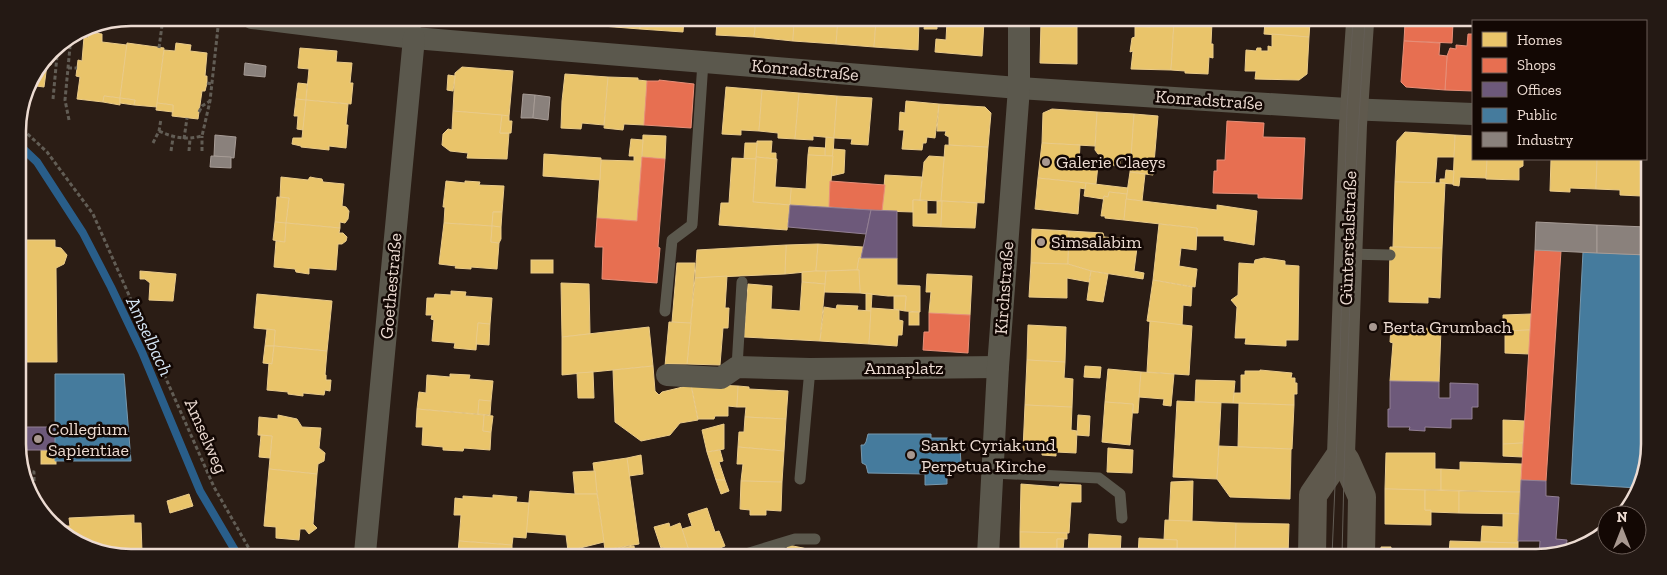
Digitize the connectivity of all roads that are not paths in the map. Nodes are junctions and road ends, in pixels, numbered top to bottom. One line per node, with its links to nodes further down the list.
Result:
1 (382, 26): 4 (street, Konradstraße)
2 (1019, 26): 6 (street, Kirchstraße)
3 (1360, 26): 7 (main road, Günterstalstraße)
4 (415, 28): 5 (street, Konradstraße); 22 (street, Goethestraße)
5 (703, 62): 6 (street, Konradstraße); 12 (lane)
6 (1019, 88): 7 (street, Konradstraße); 14 (street, Kirchstraße)
7 (1356, 109): 8 (street, Konradstraße); 9 (main road, Günterstalstraße)
8 (1472, 114)
9 (1347, 254): 10 (lane); 17 (main road, Günterstalstraße)
10 (1390, 255)
11 (742, 282): 13 (lane)
12 (666, 311)
13 (737, 367): 15 (street, Annaplatz); 16 (street, Annaplatz)
14 (998, 368): 15 (street, Annaplatz); 18 (street, Kirchstraße)
15 (810, 369): 19 (lane)
16 (667, 375)
17 (1341, 454): 25 (main road); 26 (main road)
18 (993, 473): 20 (lane); 24 (street, Kirchstraße)
19 (800, 478)
20 (1122, 518)
21 (816, 538): 23 (lane)
22 (366, 549)
23 (762, 549)
24 (988, 549)
25 (1312, 549)
26 (1361, 549)

